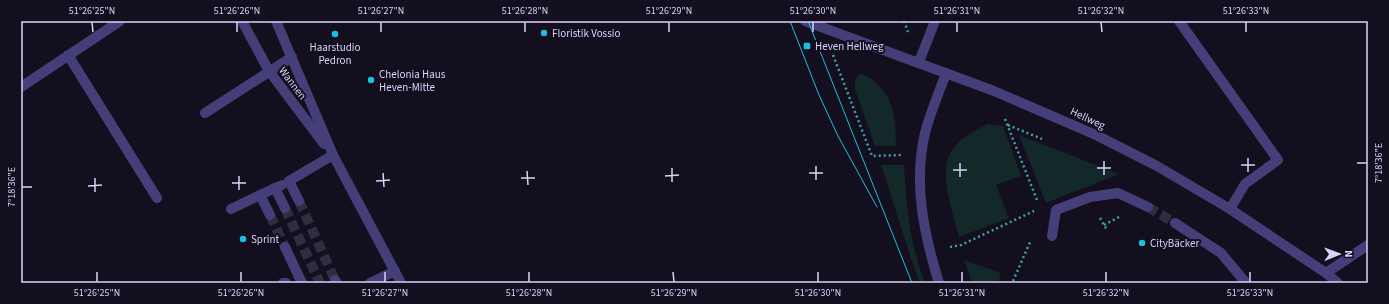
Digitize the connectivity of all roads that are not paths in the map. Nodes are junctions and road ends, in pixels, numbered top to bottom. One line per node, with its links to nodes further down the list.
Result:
1 (120, 21): 7 (street)
2 (242, 21): 10 (street, Wannen)
3 (276, 21): 8 (street, Wannen)
4 (805, 21): 9 (street, Hellweg)
5 (935, 21): 9 (street)
6 (1179, 21): 23 (street)
7 (68, 55): 12 (street); 18 (street)
8 (292, 58): 10 (street); 14 (street, Wannen)
9 (919, 62): 11 (street, Hellweg)
10 (269, 71): 13 (street); 14 (street, Wannen)
11 (946, 73): 23 (street, Hellweg); 34 (street)
12 (21, 87)
13 (205, 113)
14 (332, 155): 15 (street); 29 (street, Wannen)
15 (289, 181): 16 (street); 19 (street)
16 (276, 188): 17 (street); 21 (street)
17 (260, 195): 22 (street); 24 (street)
18 (157, 198)
19 (299, 201)
20 (1148, 207): 26 (street)
21 (285, 208)
22 (231, 209)
23 (1230, 209): 30 (street, Hellweg)
24 (270, 215)
25 (1175, 223): 35 (street)
26 (1052, 236)
27 (1368, 245): 30 (street)
28 (285, 247): 31 (street)
29 (395, 271): 32 (street); 33 (street, Wannen)
30 (1326, 273): 36 (street, Hellweg)
31 (302, 283)
32 (370, 283)
33 (401, 283)
34 (939, 283)
35 (1246, 283)
36 (1338, 283)

